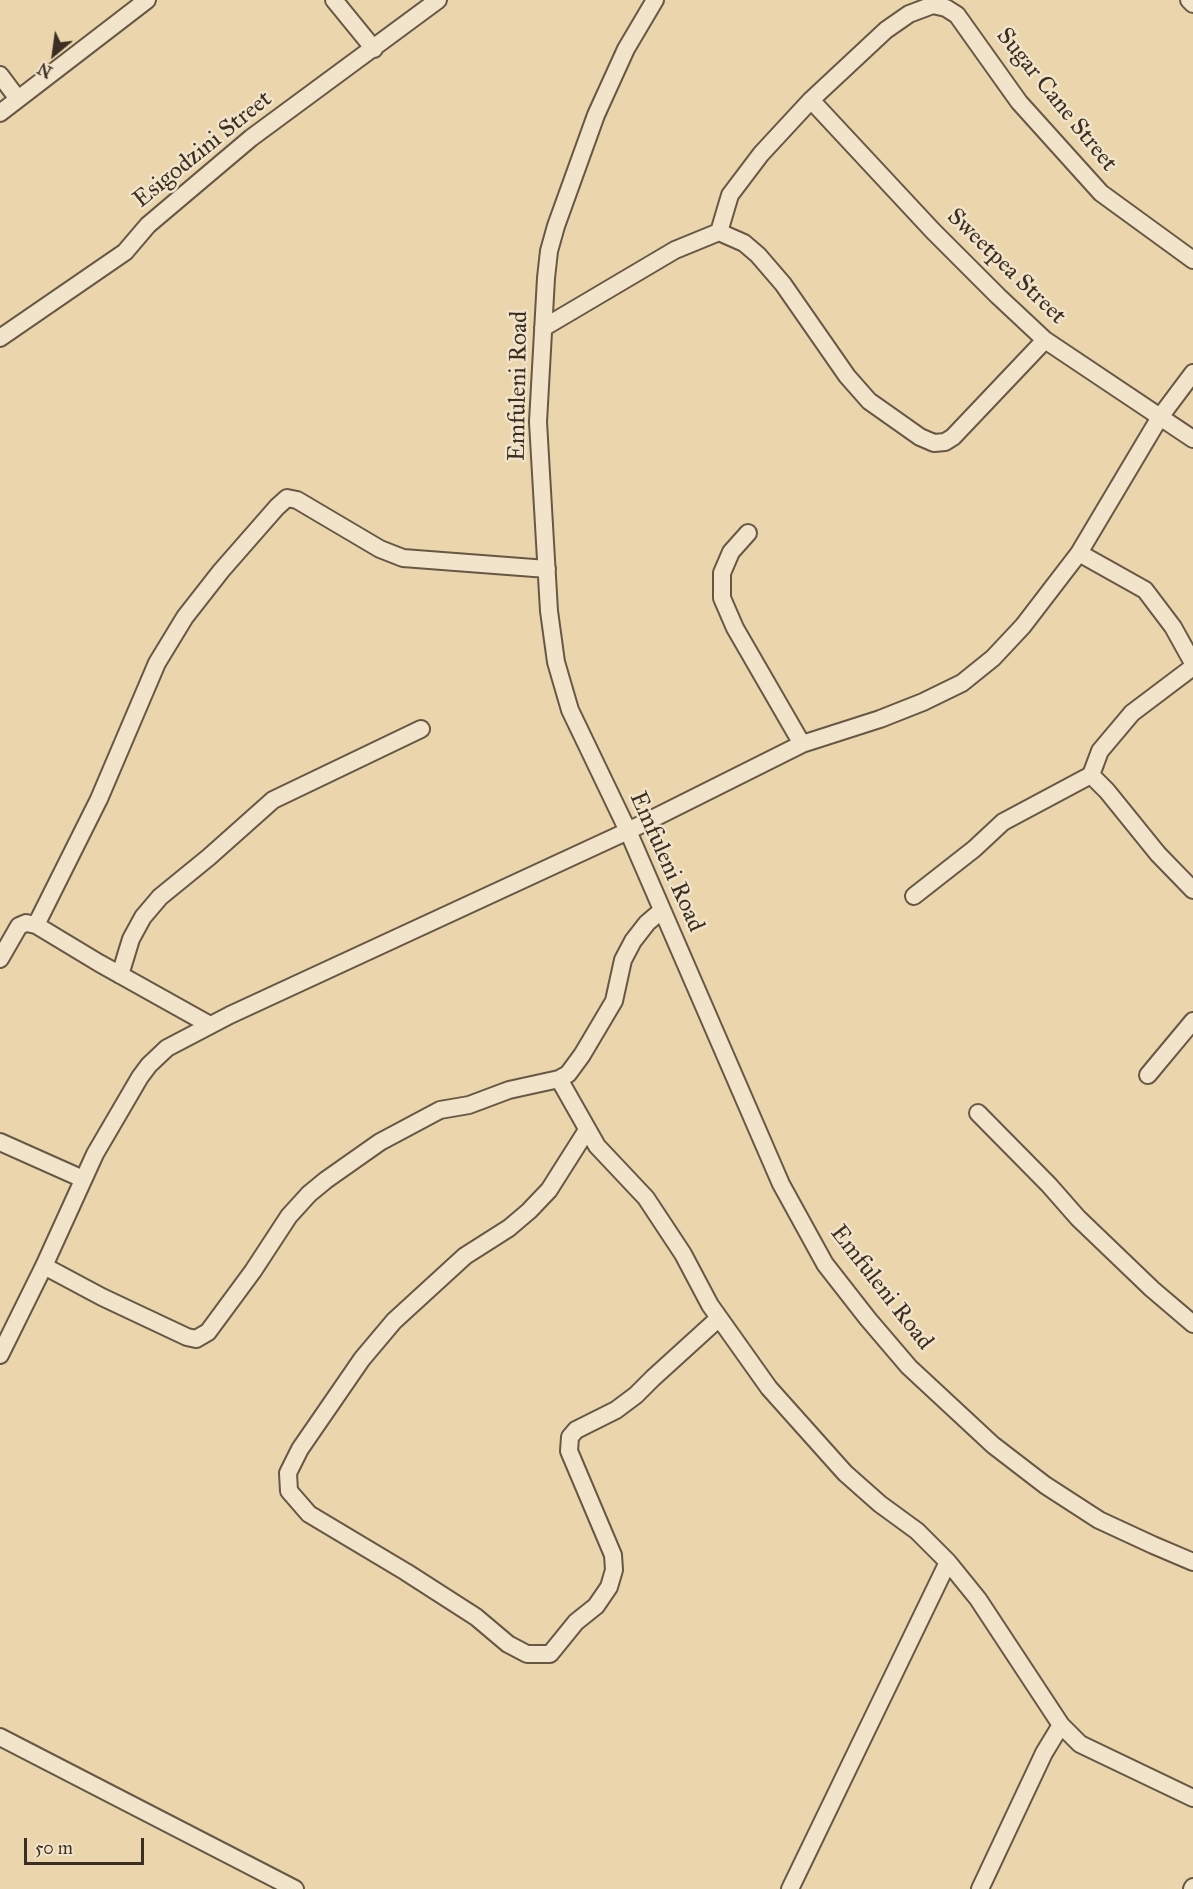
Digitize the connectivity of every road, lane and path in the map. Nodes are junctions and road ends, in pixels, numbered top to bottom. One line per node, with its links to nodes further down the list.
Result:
1 (334, 0): 7 (street)
2 (438, 0): 7 (street, Esigodzini Street)
3 (655, 0): 14 (street, Emfuleni Road)
4 (1189, 0): 6 (street)
5 (144, 1): 9 (street)
6 (1193, 4)
7 (374, 49): 15 (street, Esigodzini Street)
8 (0, 75): 9 (street)
9 (18, 99): 11 (street)
10 (810, 100): 12 (street); 13 (street, Sugar Cane Street); 16 (street, Sweetpea Street)
11 (0, 113)
12 (719, 232): 14 (street); 16 (street)
13 (1193, 260)
14 (543, 328): 22 (street, Emfuleni Road)
15 (0, 338)
16 (1045, 340): 18 (street, Sweetpea Street)
17 (1193, 373): 18 (street)
18 (1160, 417): 19 (street, Sweetpea Street); 21 (street)
19 (1193, 439)
20 (748, 533): 25 (street)
21 (1079, 553): 23 (street); 25 (street)
22 (547, 569): 27 (street, Emfuleni Road); 31 (street)
23 (1193, 665): 26 (street)
24 (421, 729): 33 (street)
25 (802, 744): 27 (street)
26 (1091, 775): 28 (street); 29 (street)
27 (627, 831): 30 (street, Emfuleni Road); 35 (street)
28 (1193, 890)
29 (914, 896)
30 (661, 911): 37 (street); 47 (street, Emfuleni Road)
31 (36, 925): 32 (street); 33 (street)
32 (0, 959)
33 (120, 975): 35 (street)
34 (1193, 1021): 36 (street)
35 (210, 1025): 41 (street)
36 (1148, 1075)
37 (559, 1079): 39 (street); 42 (street)
38 (978, 1113): 44 (street)
39 (587, 1130): 43 (street); 43 (street)
40 (0, 1142): 41 (street)
41 (83, 1179): 42 (street)
42 (44, 1266): 45 (street)
43 (719, 1318): 46 (street)
44 (1193, 1324)
45 (0, 1355)
46 (948, 1562): 48 (street); 52 (street)
47 (1193, 1562)
48 (1060, 1725): 50 (street); 53 (street)
49 (0, 1737): 51 (street)
50 (1193, 1798)
51 (295, 1889)
52 (790, 1889)
53 (980, 1889)

